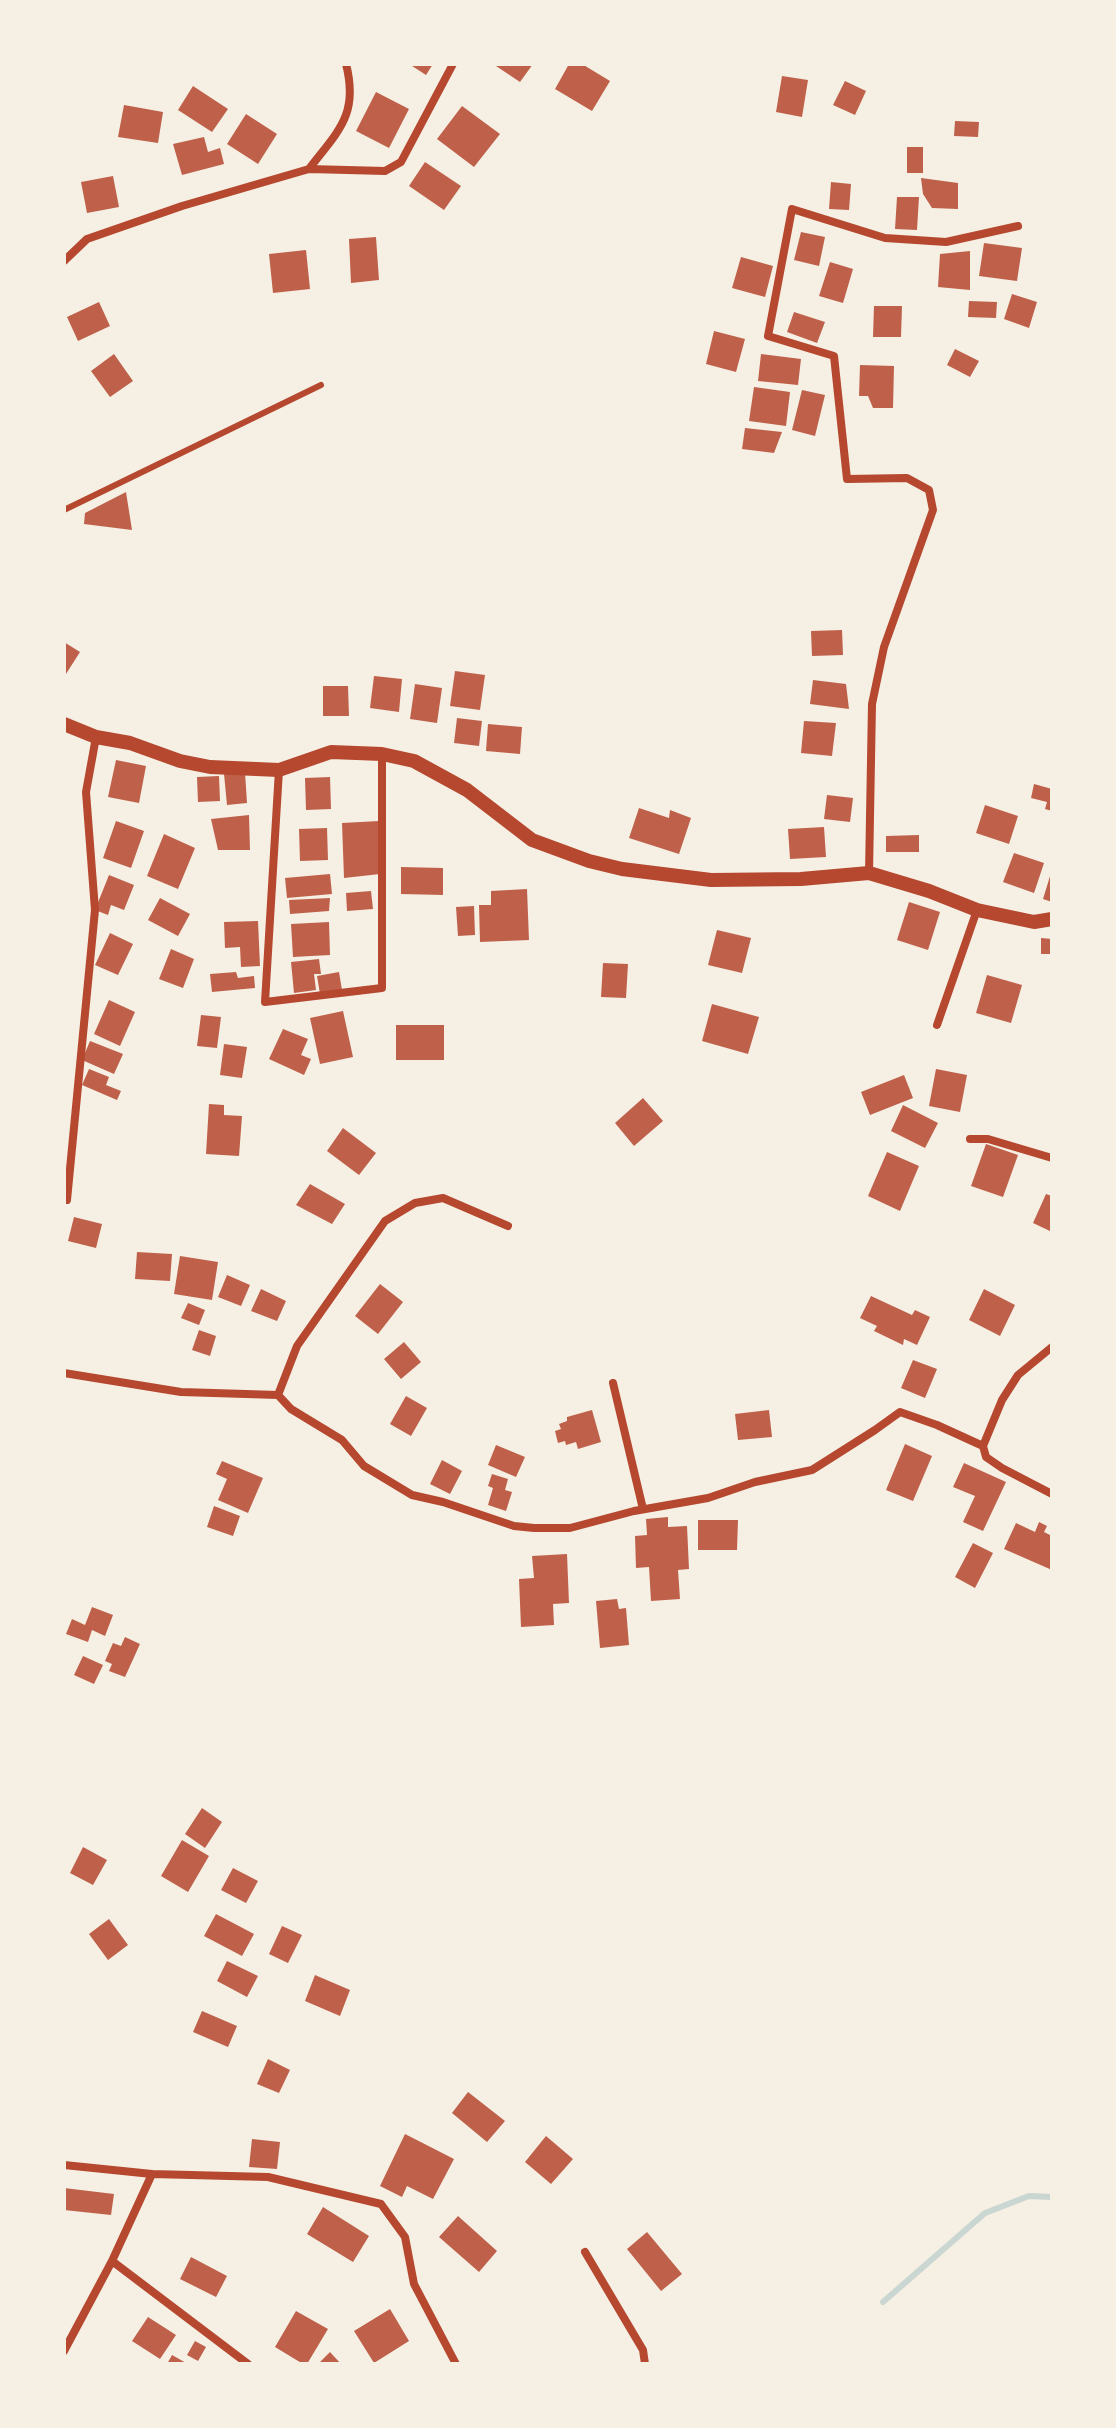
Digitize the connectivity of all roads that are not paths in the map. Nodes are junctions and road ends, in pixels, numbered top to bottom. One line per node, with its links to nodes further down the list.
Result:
1 (346, 64): 3 (street)
2 (453, 64): 3 (street)
3 (309, 169): 5 (street)
4 (1018, 226): 12 (street)
5 (64, 261)
6 (321, 385): 7 (lane)
7 (64, 510)
8 (64, 724): 9 (street)
9 (96, 737): 11 (street); 18 (street)
10 (382, 754): 11 (street); 11 (street); 12 (street)
11 (279, 770)
12 (869, 873): 13 (street)
13 (977, 910): 14 (street); 15 (street)
14 (1052, 919)
15 (937, 1025)
16 (970, 1139): 17 (street)
17 (1052, 1158)
18 (65, 1200)
19 (508, 1226): 23 (street)
20 (1052, 1347): 24 (street)
21 (64, 1373): 23 (street)
22 (613, 1383): 26 (street)
23 (278, 1395): 26 (street)
24 (983, 1446): 25 (street); 26 (street)
25 (1052, 1494)
26 (643, 1509)
27 (64, 2165): 28 (street)
28 (152, 2174): 30 (street); 33 (street)
29 (585, 2252): 34 (street)
30 (112, 2261): 31 (street); 32 (street)
31 (64, 2351)
32 (248, 2364)
33 (456, 2364)
34 (645, 2364)

